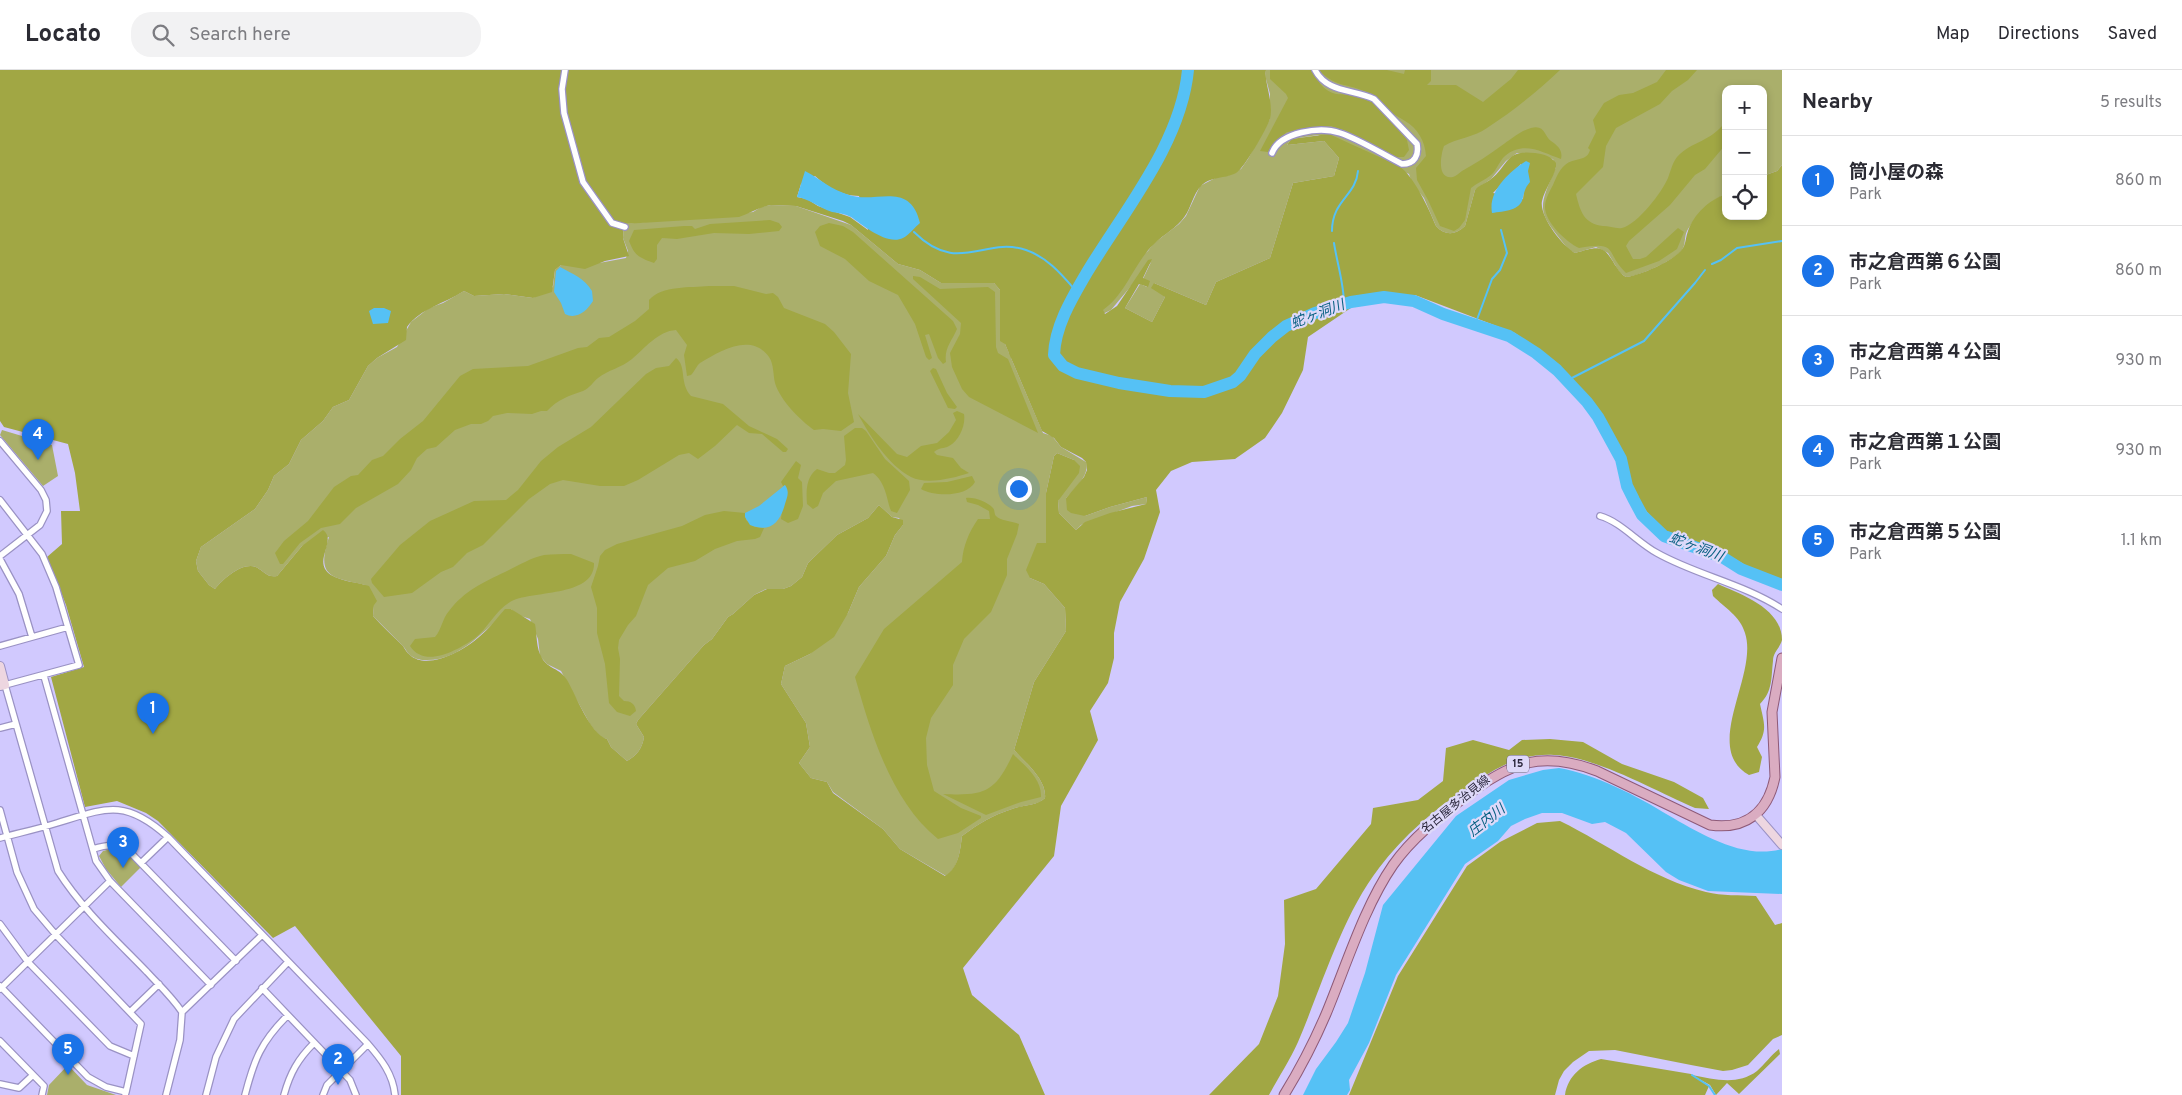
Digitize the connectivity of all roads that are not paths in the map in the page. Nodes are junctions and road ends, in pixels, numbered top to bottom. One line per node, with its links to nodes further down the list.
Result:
1 (565, 70): 4 (street)
2 (1315, 70): 3 (street)
3 (1272, 153)
4 (625, 227)
5 (0, 441): 8 (street)
6 (0, 500): 8 (street)
7 (1600, 516): 10 (street)
8 (28, 534): 9 (street); 11 (street)
9 (0, 558): 12 (street)
10 (1782, 609)
11 (68, 627): 12 (street); 16 (street)
12 (32, 637): 13 (street)
13 (0, 646)
14 (1782, 658): 22 (main road)
15 (0, 666): 17 (street)
16 (44, 676): 17 (street); 21 (street)
17 (2, 685): 18 (street)
18 (16, 724): 19 (street); 23 (street)
19 (0, 728)
20 (0, 810): 24 (street)
21 (84, 815): 23 (street); 25 (street); 28 (street)
22 (1756, 815): 27 (street); 61 (main road, 名古屋多治見線 / 15)
23 (46, 826): 24 (street); 31 (street)
24 (8, 836): 26 (street); 33 (street)
25 (168, 837): 29 (street); 34 (street)
26 (0, 838)
27 (1782, 845)
28 (93, 850): 29 (street); 30 (street)
29 (142, 862): 35 (street)
30 (110, 881): 31 (street); 39 (street)
31 (84, 907): 33 (street); 38 (street)
32 (0, 924): 36 (street)
33 (56, 935): 36 (street); 42 (street)
34 (262, 936): 35 (street); 37 (street)
35 (236, 961): 39 (street)
36 (28, 962): 40 (street); 48 (street)
37 (288, 962): 41 (street); 47 (street)
38 (159, 984): 42 (street); 43 (street)
39 (211, 985): 43 (street)
40 (0, 987): 52 (street)
41 (262, 988): 44 (street); 55 (street)
42 (130, 1012): 48 (street)
43 (182, 1012): 54 (street)
44 (287, 1016): 46 (street); 56 (street)
45 (0, 1041): 50 (street)
46 (314, 1043): 49 (street); 57 (street)
47 (368, 1044): 49 (street); 60 (street)
48 (134, 1056): 52 (street)
49 (340, 1071): 58 (street); 59 (street)
50 (33, 1075): 51 (street); 53 (street)
51 (0, 1084)
52 (126, 1094)
53 (42, 1095)
54 (166, 1095)
55 (206, 1095)
56 (245, 1095)
57 (284, 1095)
58 (323, 1095)
59 (356, 1095)
60 (395, 1095)
61 (1284, 1095)

